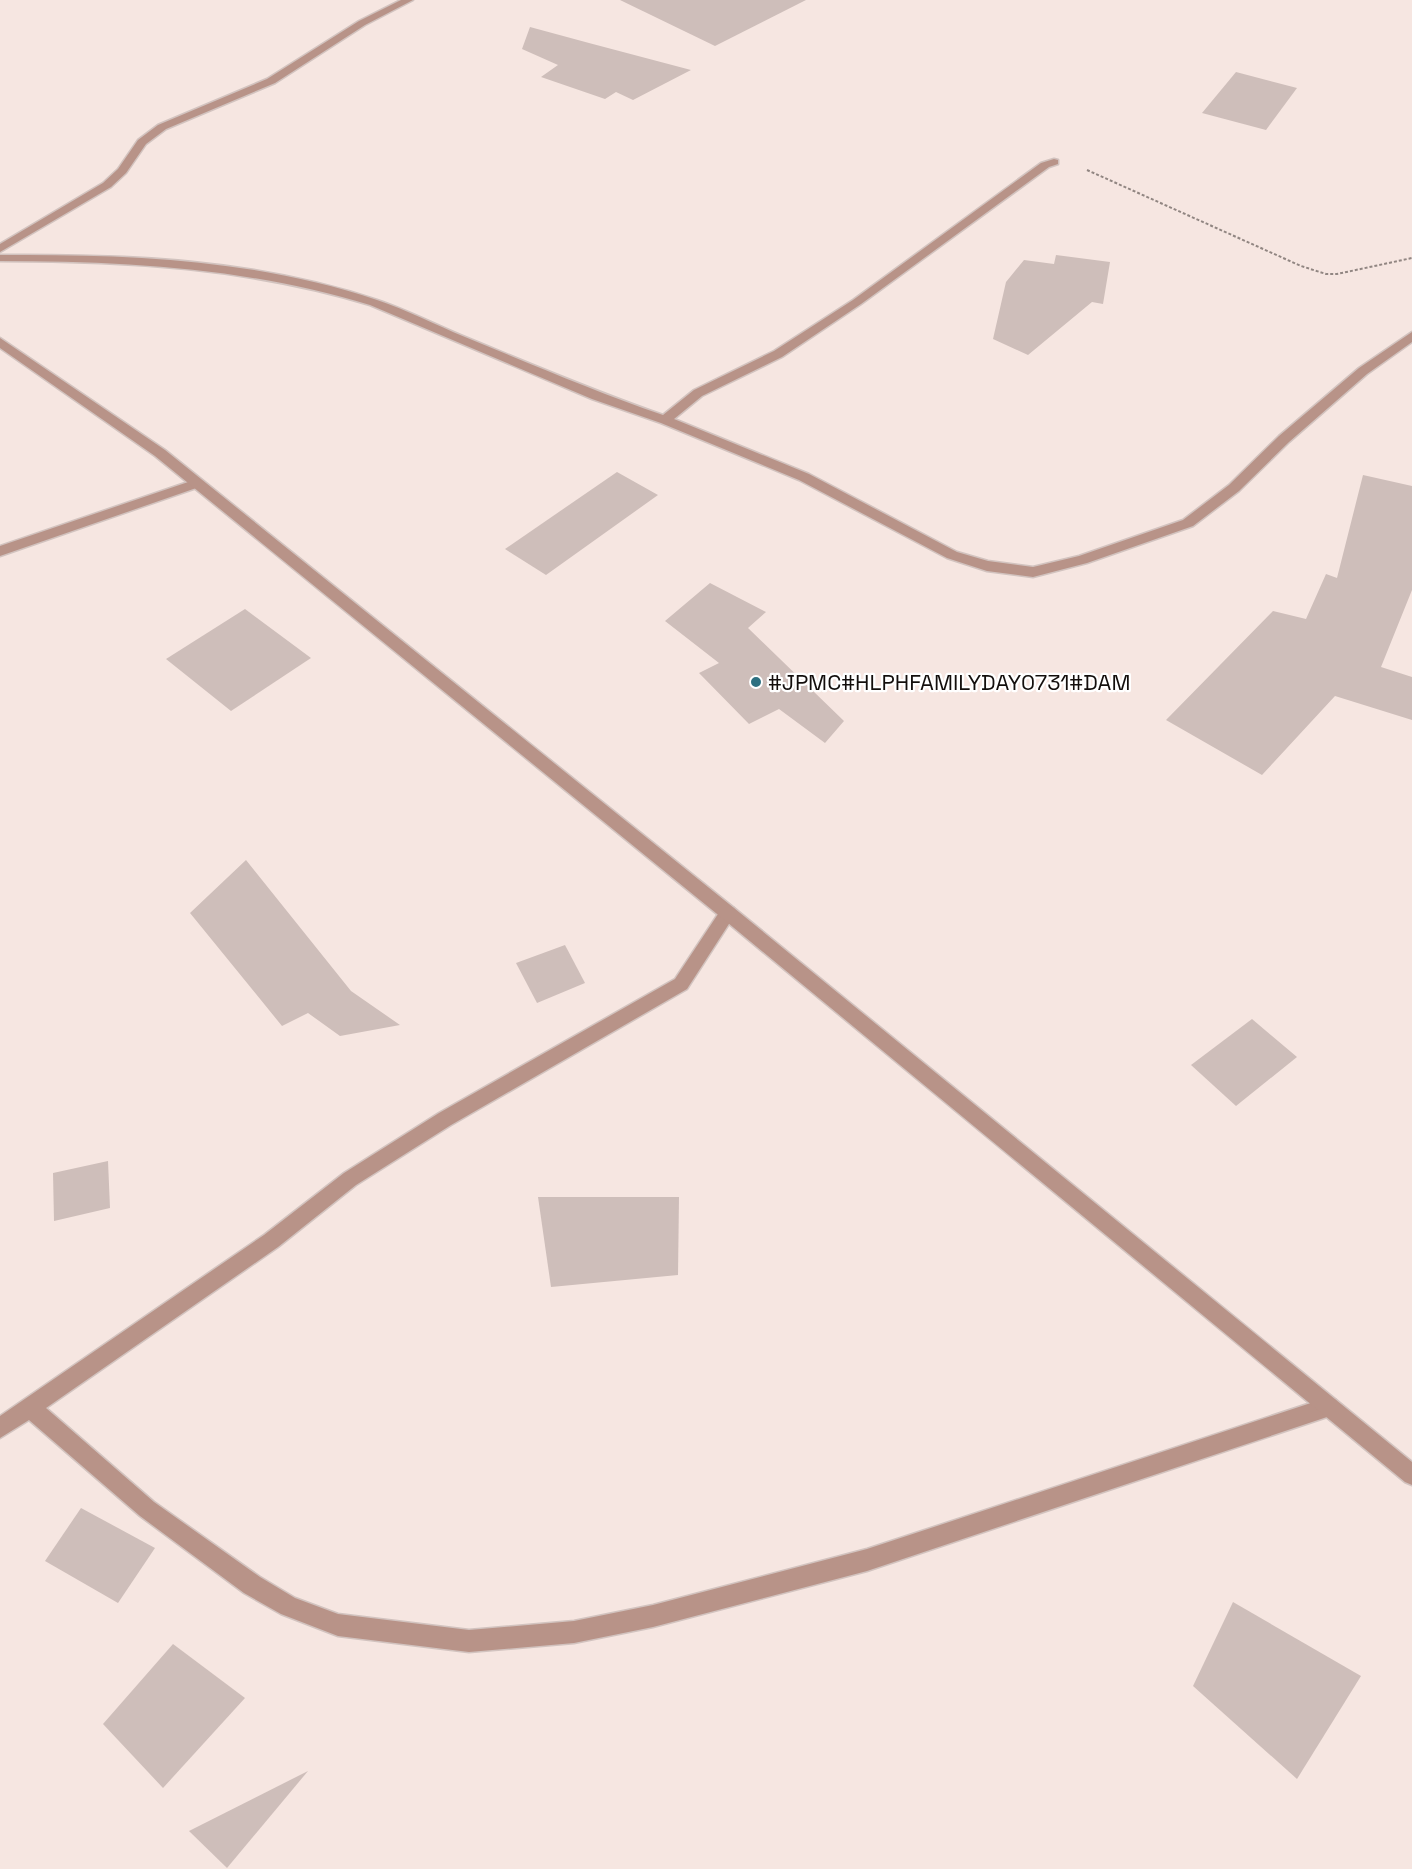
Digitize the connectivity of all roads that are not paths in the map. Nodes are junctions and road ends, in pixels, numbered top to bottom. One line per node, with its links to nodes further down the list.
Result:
1 (408, 0): 3 (street)
2 (1054, 162): 7 (street)
3 (0, 249)
4 (0, 258): 7 (street)
5 (1412, 336): 7 (street)
6 (0, 342): 8 (street)
7 (665, 420)
8 (197, 483): 9 (street); 10 (street)
9 (0, 551)
10 (728, 913): 11 (street); 12 (street)
11 (1329, 1407): 12 (street); 14 (street)
12 (31, 1408): 13 (street)
13 (0, 1428)
14 (1412, 1475)

